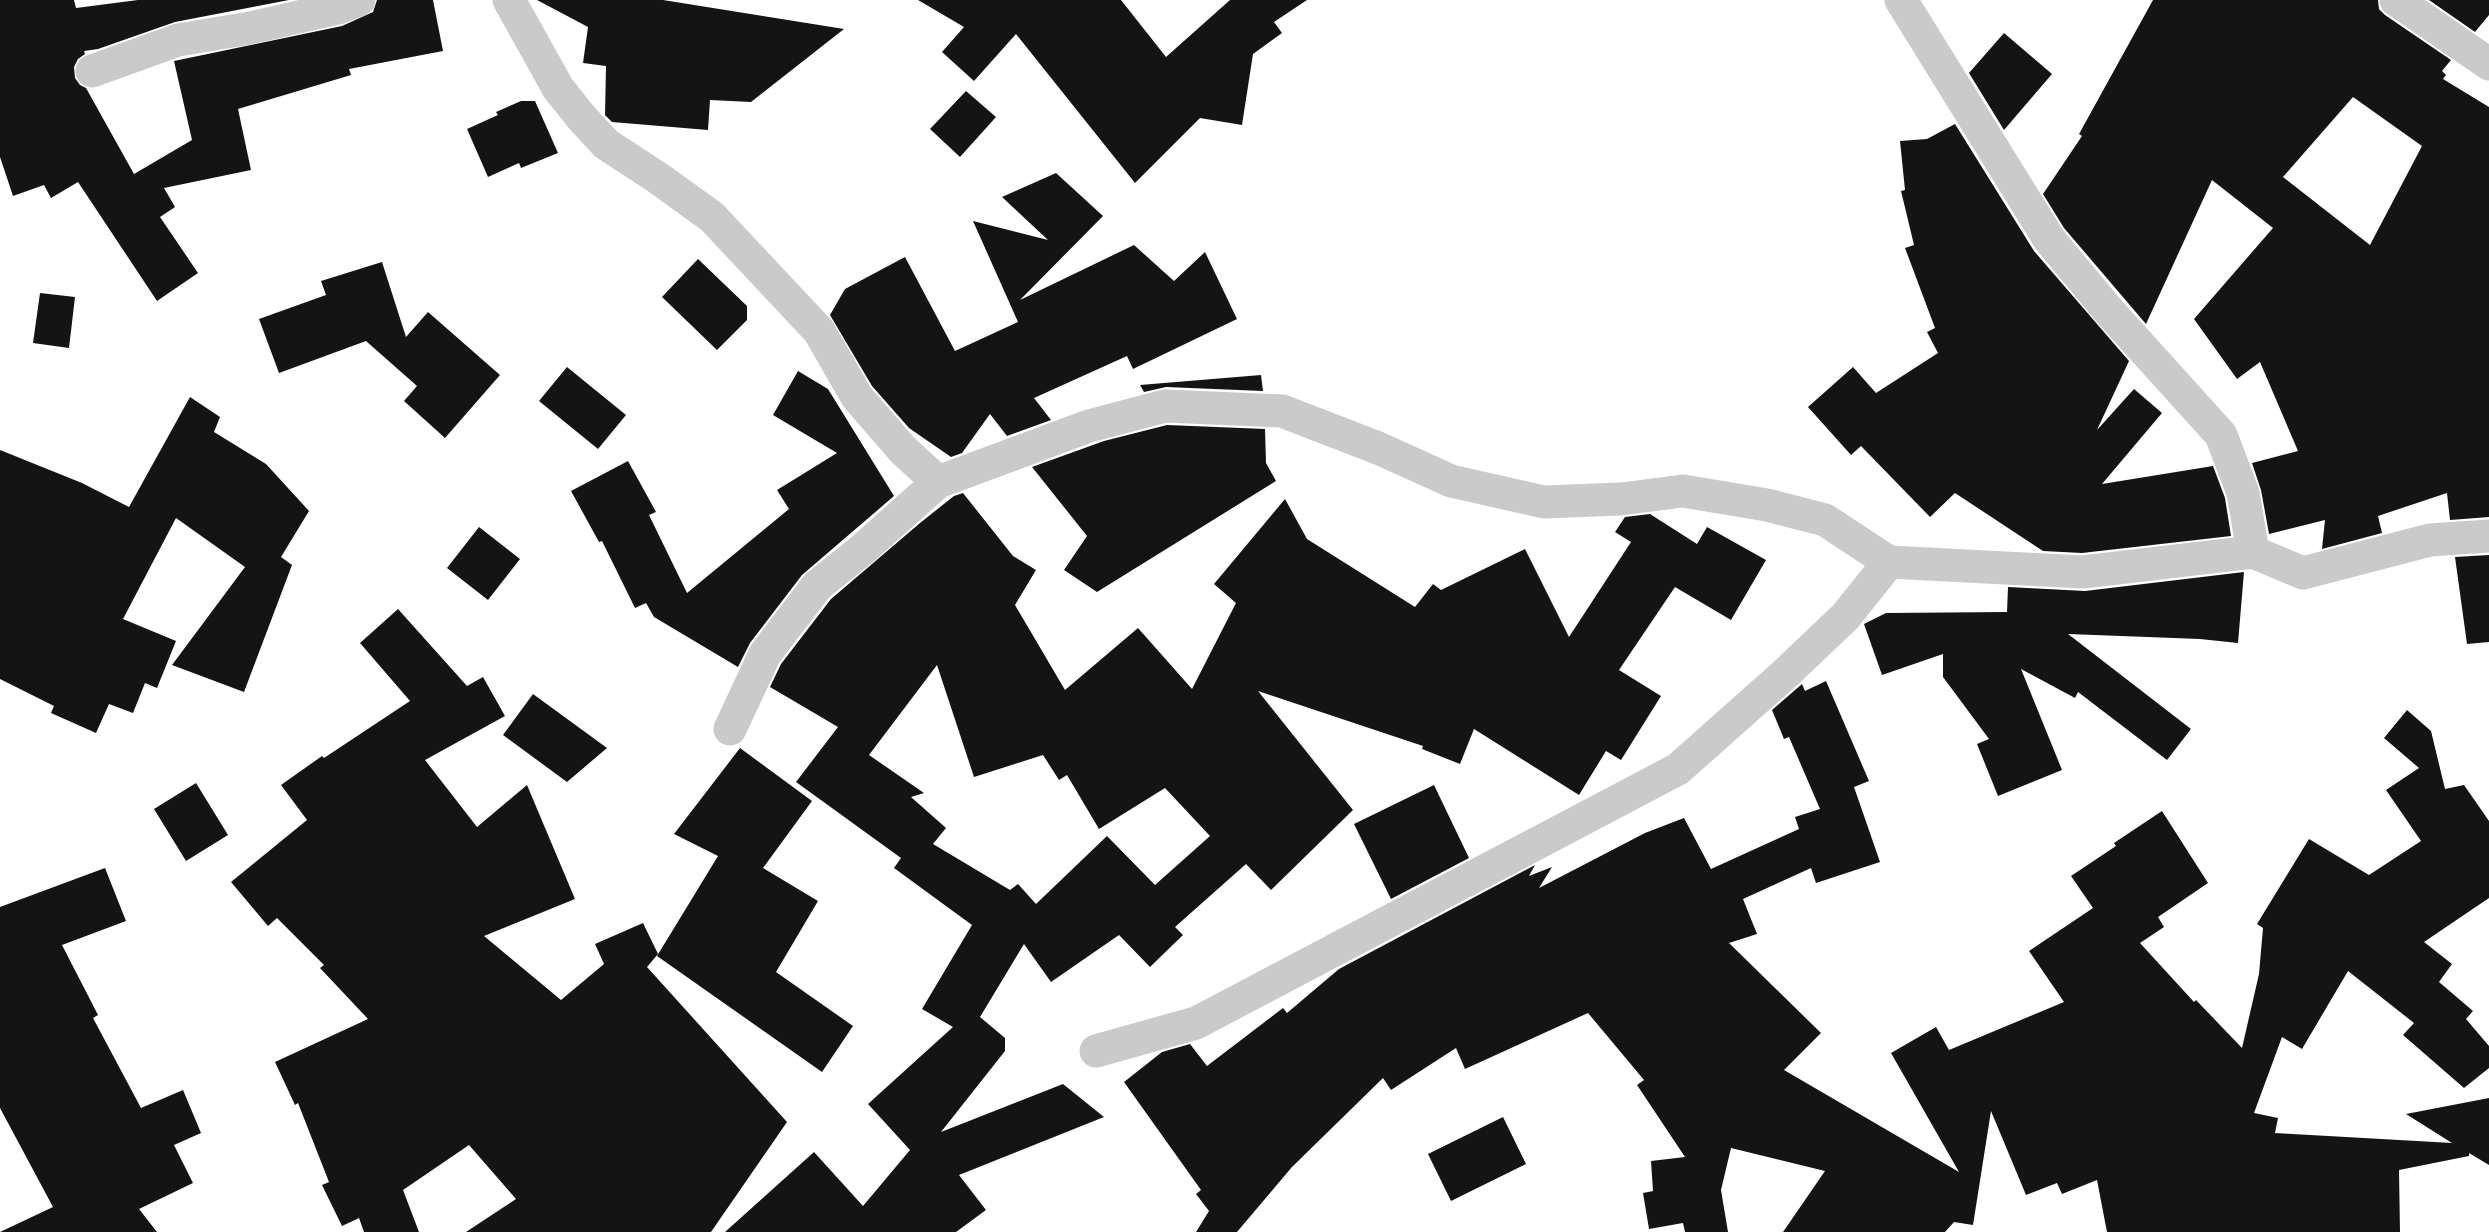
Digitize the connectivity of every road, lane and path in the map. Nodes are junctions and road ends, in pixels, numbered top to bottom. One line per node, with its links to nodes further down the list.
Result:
1 (359, 0): 6 (street)
2 (509, 0): 7 (street)
3 (1901, 0): 9 (street)
4 (2396, 0): 5 (street)
5 (2489, 64)
6 (92, 71)
7 (938, 482): 10 (street); 11 (street)
8 (2489, 536): 9 (street)
9 (2253, 552): 10 (street)
10 (1889, 562): 12 (street)
11 (730, 729)
12 (1096, 1051)

